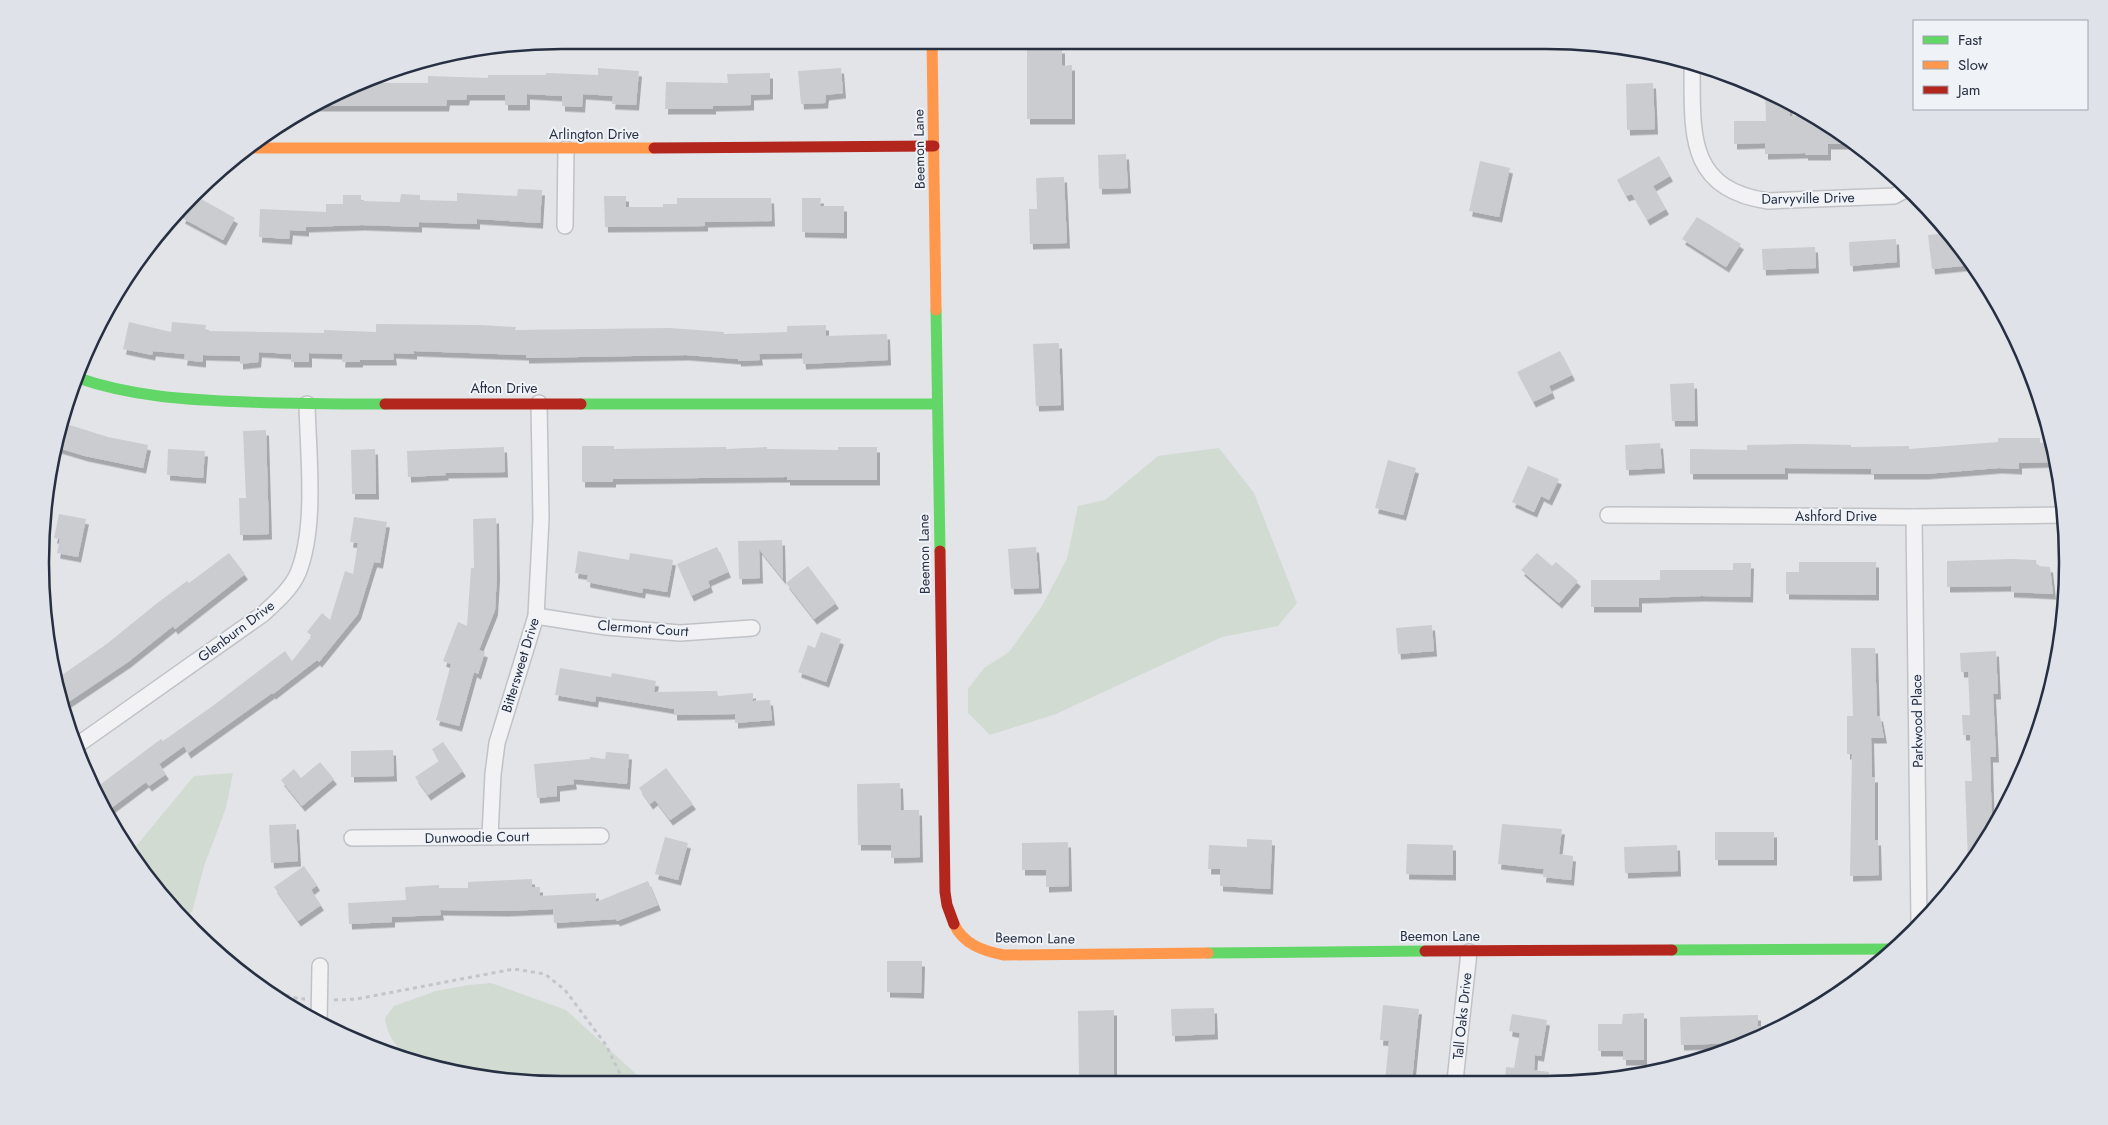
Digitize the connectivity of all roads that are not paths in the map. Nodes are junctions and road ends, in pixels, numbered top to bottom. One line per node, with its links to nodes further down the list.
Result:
1 (932, 49): 3 (street, Beemon Lane)
2 (1692, 70): 6 (street, Darvyville Drive)
3 (934, 146): 5 (street, Arlington Drive); 11 (street, Beemon Lane)
4 (259, 148): 5 (street, Arlington Drive)
5 (566, 149): 7 (street)
6 (1901, 192)
7 (565, 226)
8 (83, 380): 10 (street, Afton Drive)
9 (539, 403): 10 (street, Afton Drive); 11 (street, Afton Drive); 15 (street, Bittersweet Drive)
10 (307, 404): 17 (street, Glenburn Drive)
11 (937, 404): 23 (street, Beemon Lane)
12 (1608, 515): 14 (street, Ashford Drive)
13 (2057, 515): 14 (street, Ashford Drive)
14 (1914, 516): 21 (street, Parkwood Place)
15 (536, 616): 16 (street, Clermont Court); 18 (street, Bittersweet Drive)
16 (752, 628)
17 (81, 742)
18 (490, 836): 19 (street, Dunwoodie Court); 20 (street, Dunwoodie Court)
19 (601, 836)
20 (352, 838)
21 (1919, 915)
22 (1884, 949): 23 (street, Beemon Lane)
23 (1469, 952): 26 (street, Tall Oaks Drive)
24 (320, 966): 25 (street)
25 (319, 1014)
26 (1456, 1076)

